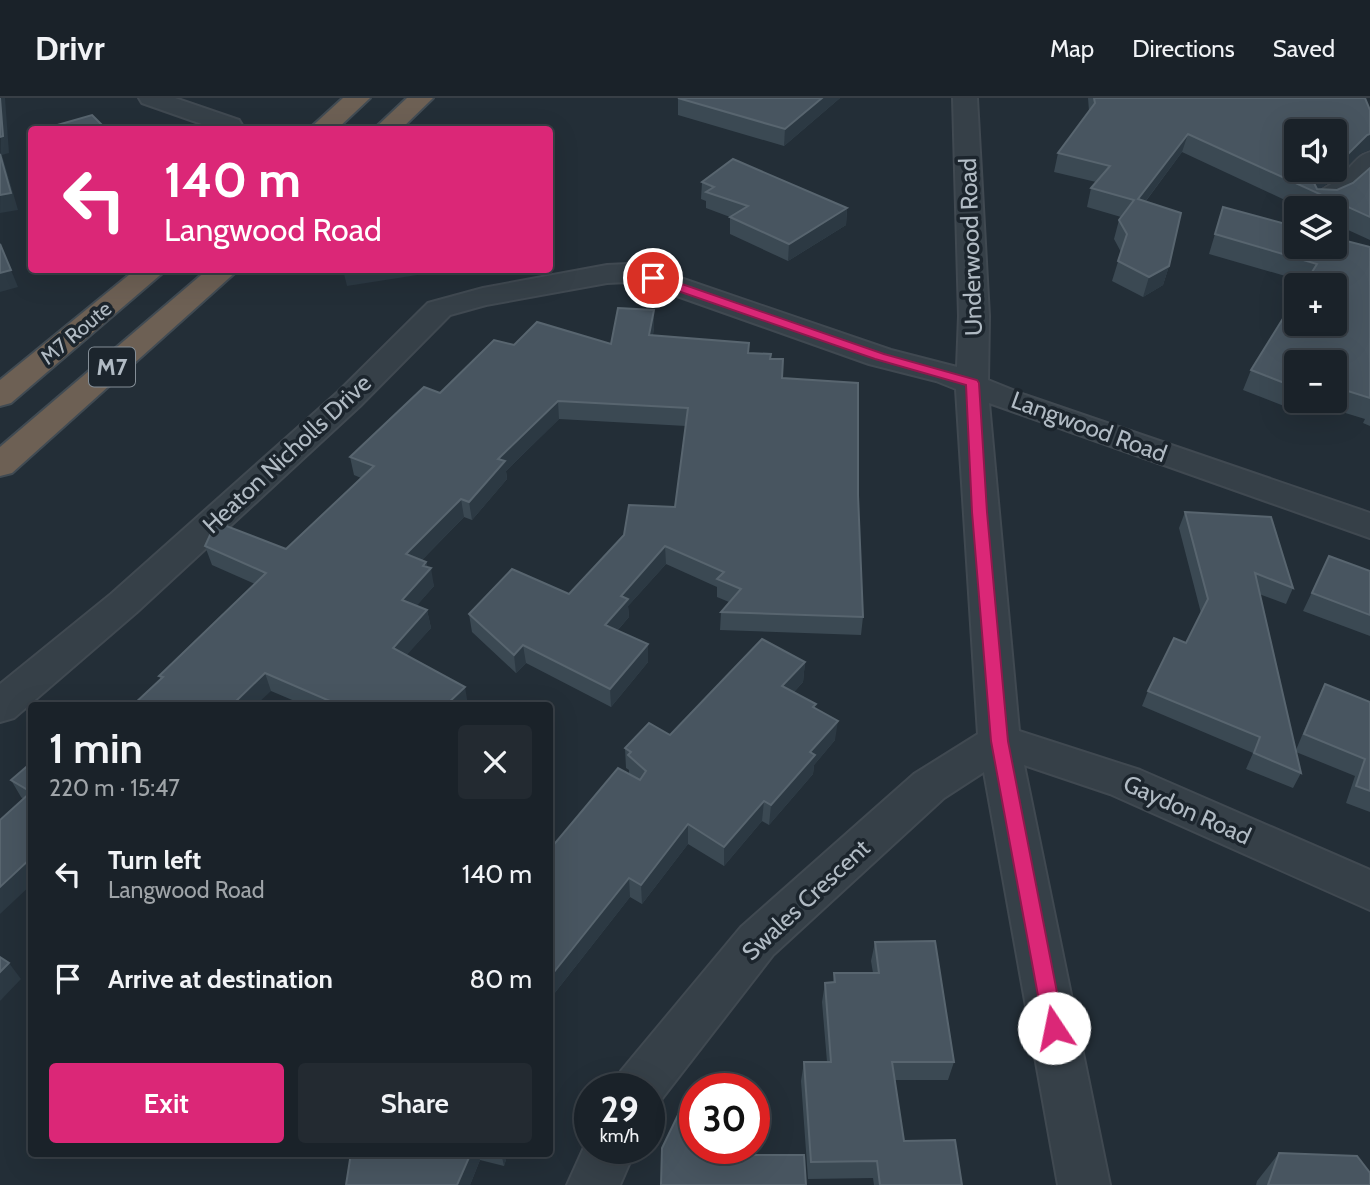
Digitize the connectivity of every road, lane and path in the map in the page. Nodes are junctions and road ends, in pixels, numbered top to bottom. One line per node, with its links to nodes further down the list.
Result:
1 (358, 98): 6 (highway)
2 (421, 98): 7 (highway)
3 (965, 98): 13 (street, Underwood Road)
4 (156, 99): 5 (street)
5 (230, 125)
6 (325, 126)
7 (390, 126)
8 (1370, 160): 9 (street)
9 (1330, 196)
10 (148, 273): 14 (highway, M7 Route / M7)
11 (221, 273): 15 (highway, M7 Route / M7)
12 (607, 274): 13 (street, Langwood Road); 17 (street, Heaton Nicholls Drive)
13 (972, 383): 16 (street, Langwood Road); 18 (street, Underwood Road)
14 (0, 396)
15 (0, 465)
16 (1370, 526)
17 (0, 707)
18 (999, 741): 19 (street, Gaydon Road); 20 (street, Swales Crescent); 23 (street, Underwood Road)
19 (1370, 891)
20 (651, 1073)
21 (603, 1164): 22 (street)
22 (593, 1185)
23 (1084, 1185)

